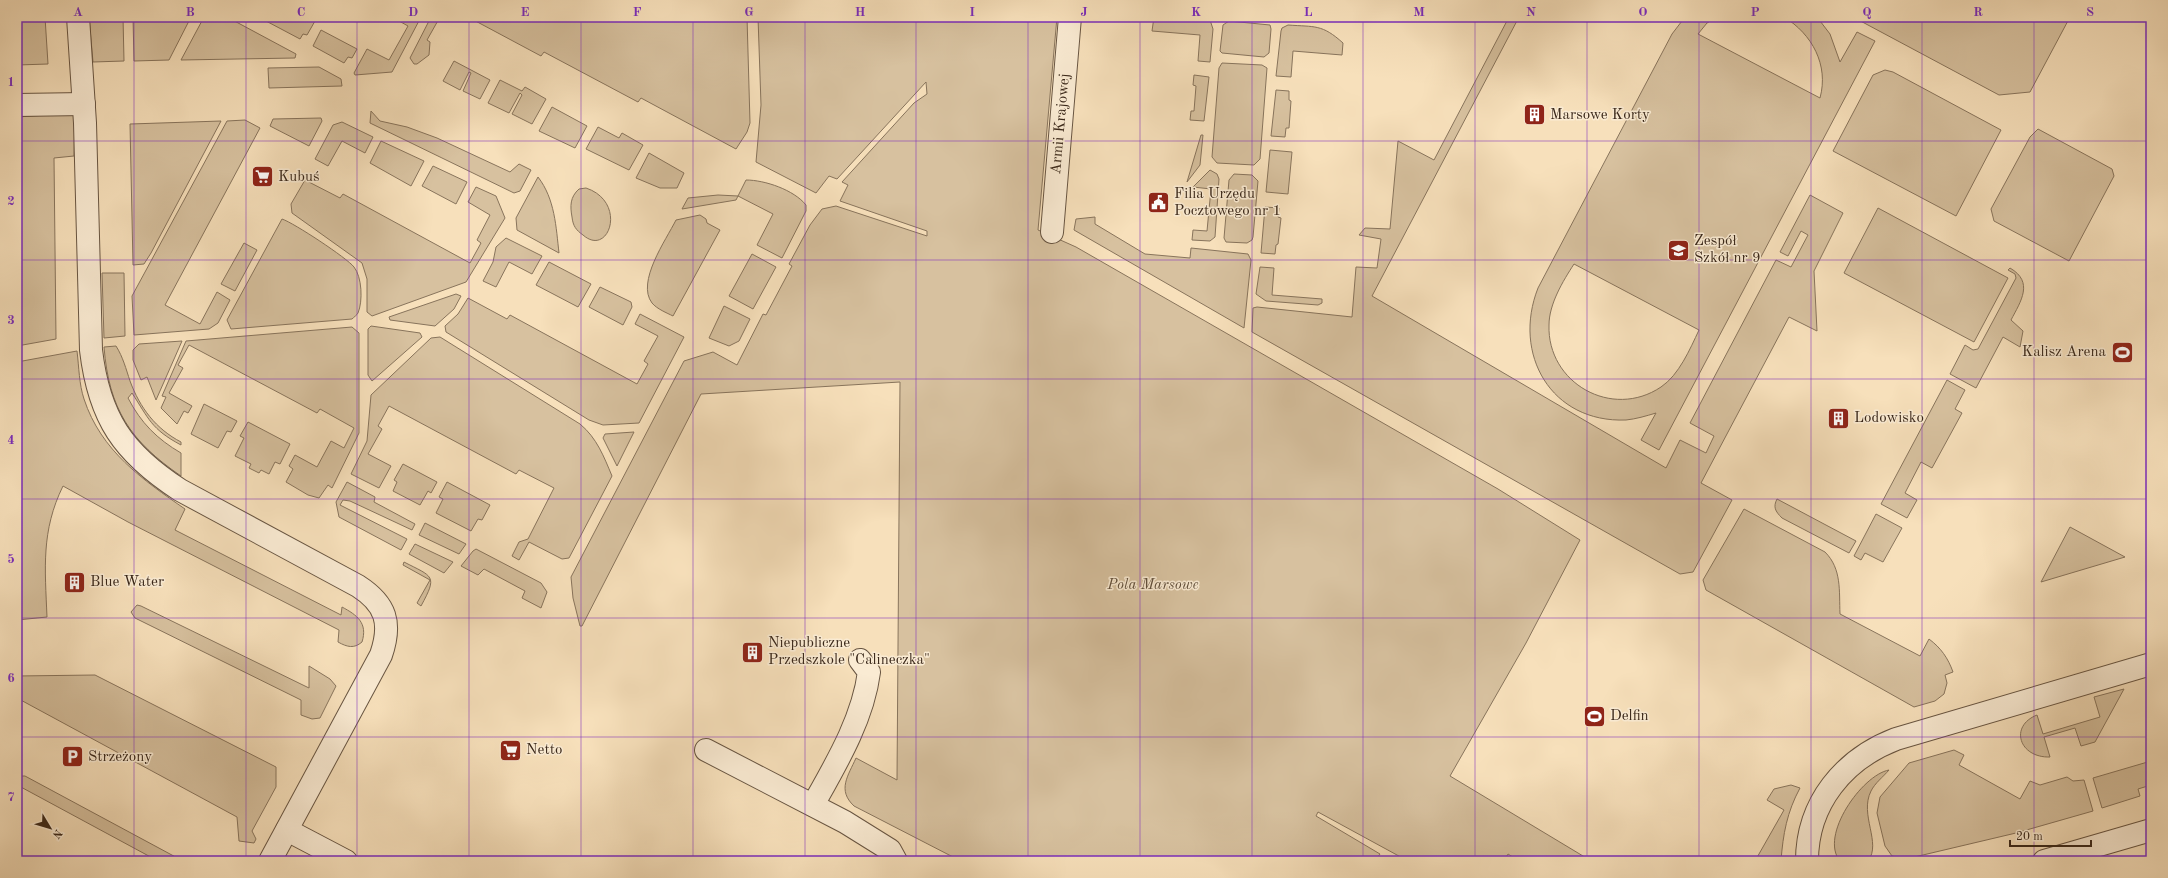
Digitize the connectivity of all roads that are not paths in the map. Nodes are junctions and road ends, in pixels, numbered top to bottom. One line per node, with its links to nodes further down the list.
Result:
1 (78, 17): 3 (street)
2 (1070, 17): 5 (street, Armii Krajowej)
3 (84, 104): 4 (street); 10 (street)
4 (17, 105)
5 (1052, 232)
6 (860, 660): 9 (street)
7 (2151, 664): 15 (street)
8 (706, 750): 9 (street)
9 (813, 805): 14 (street)
10 (287, 830): 12 (street); 13 (street)
11 (2151, 830): 16 (street)
12 (270, 861)
13 (346, 861)
14 (896, 861)
15 (1807, 861)
16 (2044, 861)

